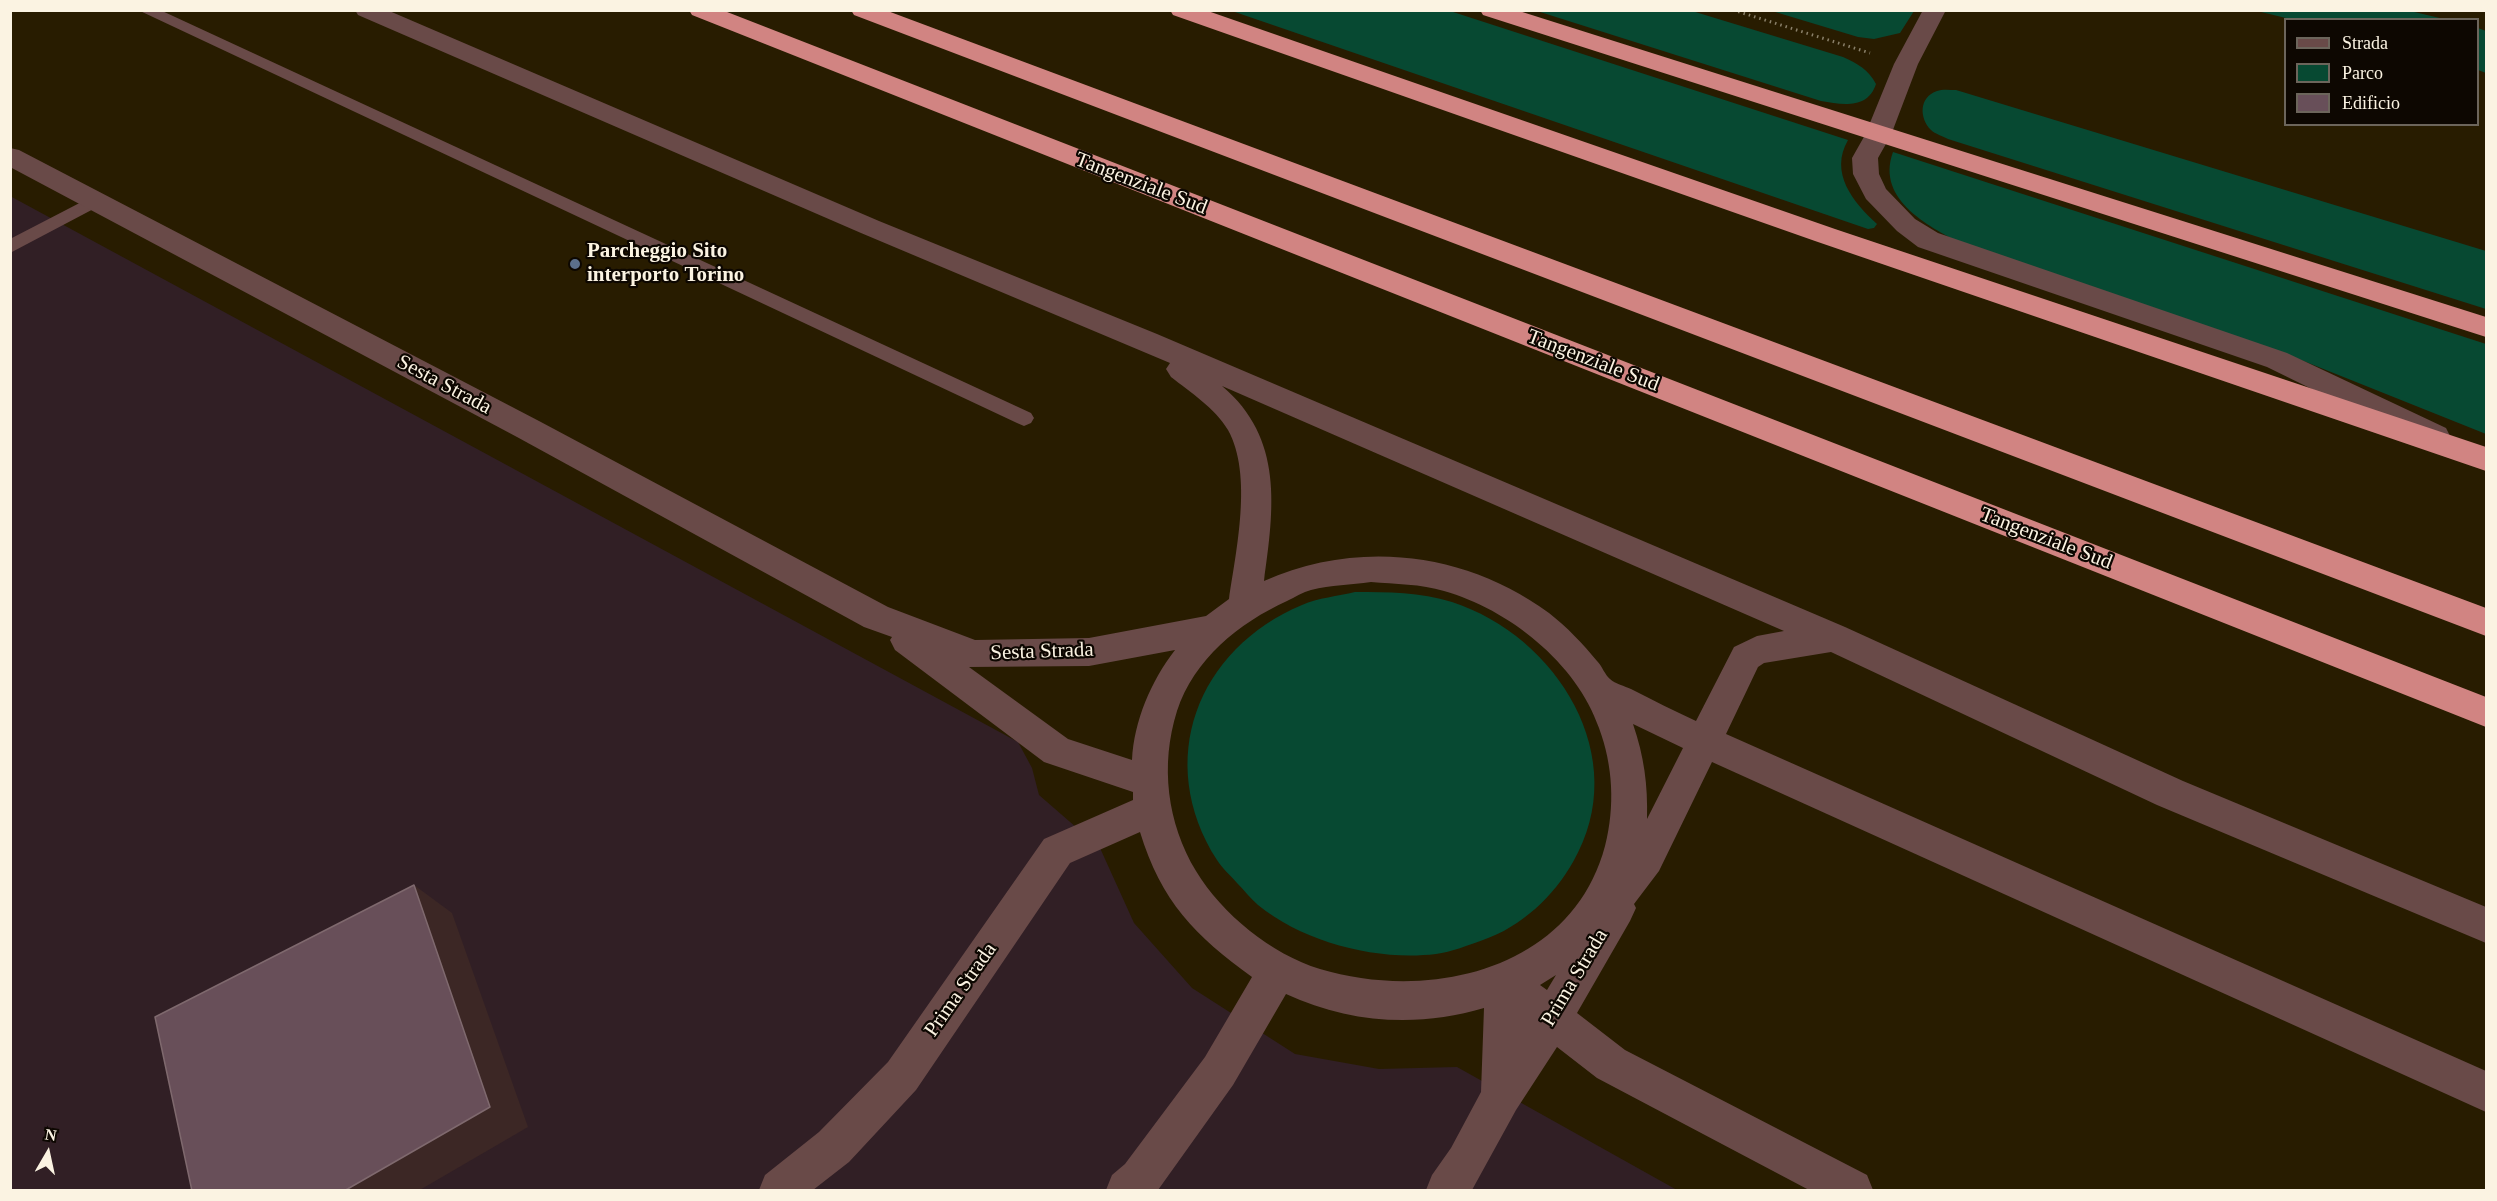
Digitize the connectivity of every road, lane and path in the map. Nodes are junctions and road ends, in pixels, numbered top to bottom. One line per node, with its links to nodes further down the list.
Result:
1 (146, 10): 16 (lane)
2 (366, 10): 15 (street)
3 (700, 10): 24 (highway, Tangenziale Sud)
4 (862, 10): 20 (highway)
5 (1181, 10): 17 (highway)
6 (1491, 10): 10 (highway)
7 (1733, 10): 9 (path)
8 (1935, 10): 9 (street)
9 (1906, 64): 10 (street)
10 (1878, 135): 14 (highway); 17 (street)
11 (10, 156): 12 (street, Sesta Strada)
12 (95, 201): 13 (lane); 19 (street, Sesta Strada)
13 (10, 246)
14 (2487, 327)
15 (1147, 341): 18 (street); 22 (street)
16 (1024, 418)
17 (2482, 458)
18 (1245, 604): 21 (street); 23 (street)
19 (876, 617): 21 (street, Sesta Strada); 26 (street, Sesta Strada)
20 (2487, 622)
21 (1212, 629): 26 (street)
22 (1833, 637): 25 (street); 28 (street)
23 (1601, 691): 25 (street); 29 (street)
24 (2487, 712)
25 (1704, 741): 27 (street); 33 (street)
26 (1149, 795): 30 (street); 35 (street, Prima Strada)
27 (1646, 859): 29 (street); 32 (street, Prima Strada)
28 (2487, 925)
29 (1562, 948): 31 (street)
30 (1277, 971): 31 (street); 36 (street)
31 (1505, 983): 32 (street); 34 (street, Prima Strada)
32 (1552, 1019): 34 (street, Prima Strada); 38 (street)
33 (2487, 1092)
34 (1501, 1095): 37 (street, Prima Strada)
35 (780, 1191)
36 (1127, 1191)
37 (1447, 1191)
38 (1852, 1191)

